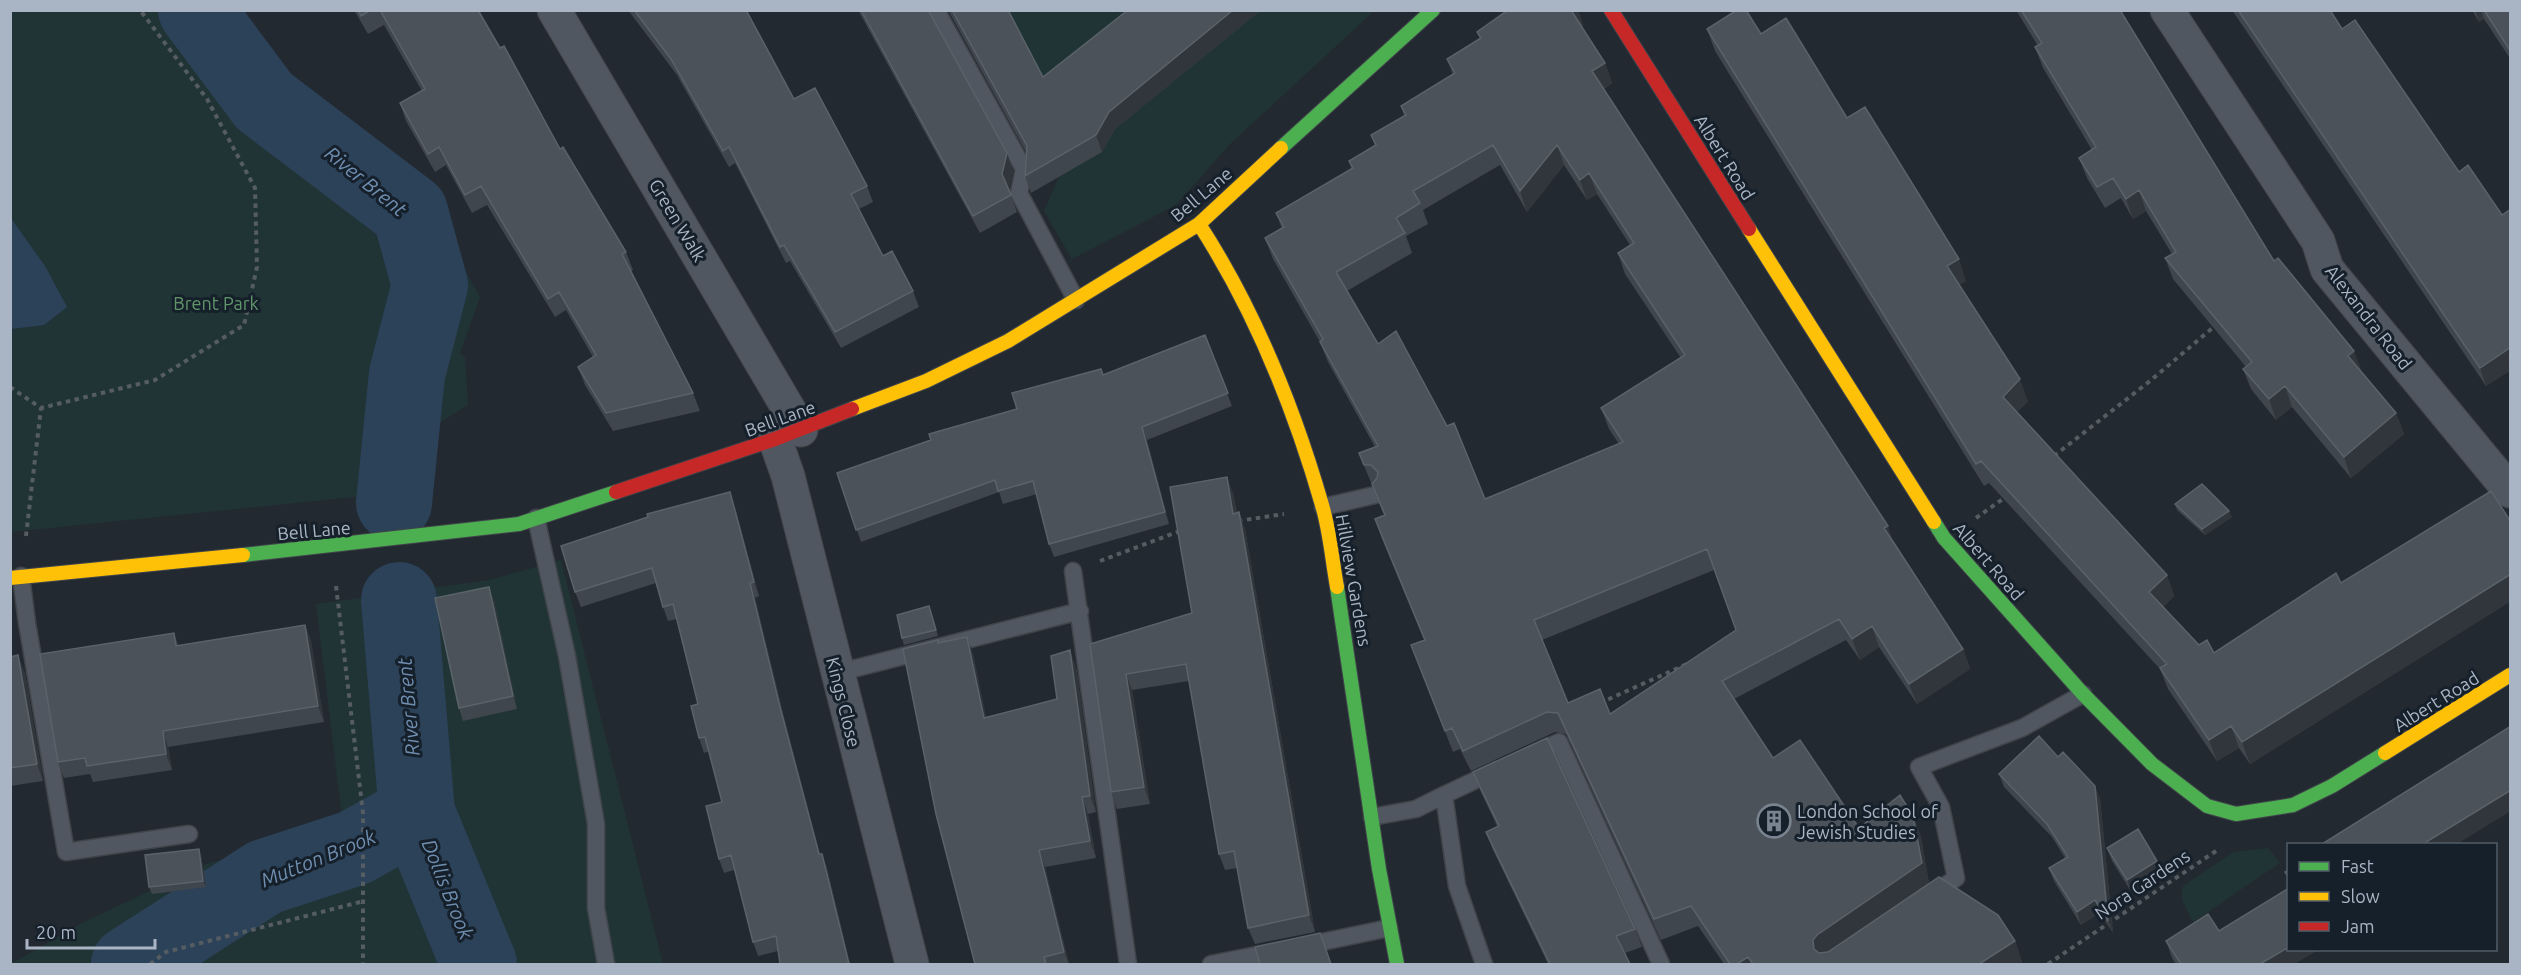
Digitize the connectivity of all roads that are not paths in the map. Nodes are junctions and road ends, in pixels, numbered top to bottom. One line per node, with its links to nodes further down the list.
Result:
1 (554, 10): 8 (street, Green Walk)
2 (936, 10): 7 (lane)
3 (1433, 10): 6 (street, Bell Lane)
4 (1611, 10): 18 (street, Albert Road)
5 (2167, 10): 9 (street, Alexandra Road)
6 (1199, 224): 7 (street, Bell Lane); 11 (street, Hillview Gardens)
7 (1076, 300): 8 (street, Bell Lane)
8 (788, 435): 12 (street, Bell Lane); 16 (street, Kings Close)
9 (2511, 490)
10 (1375, 495): 11 (lane)
11 (1323, 507): 20 (street, Hillview Gardens)
12 (536, 518): 14 (street, Bell Lane); 24 (lane)
13 (1073, 571): 15 (lane)
14 (16, 577): 21 (lane)
15 (1080, 611): 16 (lane); 26 (lane)
16 (837, 673): 25 (street, Kings Close)
17 (2511, 675): 18 (street, Albert Road)
18 (2083, 694): 22 (lane)
19 (1444, 795): 20 (lane); 29 (lane); 30 (lane)
20 (1372, 817): 23 (street, Hillview Gardens)
21 (189, 834)
22 (1917, 905)
23 (1389, 928): 27 (lane); 28 (street, Hillview Gardens)
24 (606, 964)
25 (912, 964)
26 (1128, 964)
27 (1211, 964)
28 (1397, 964)
29 (1484, 964)
30 (1661, 964)

